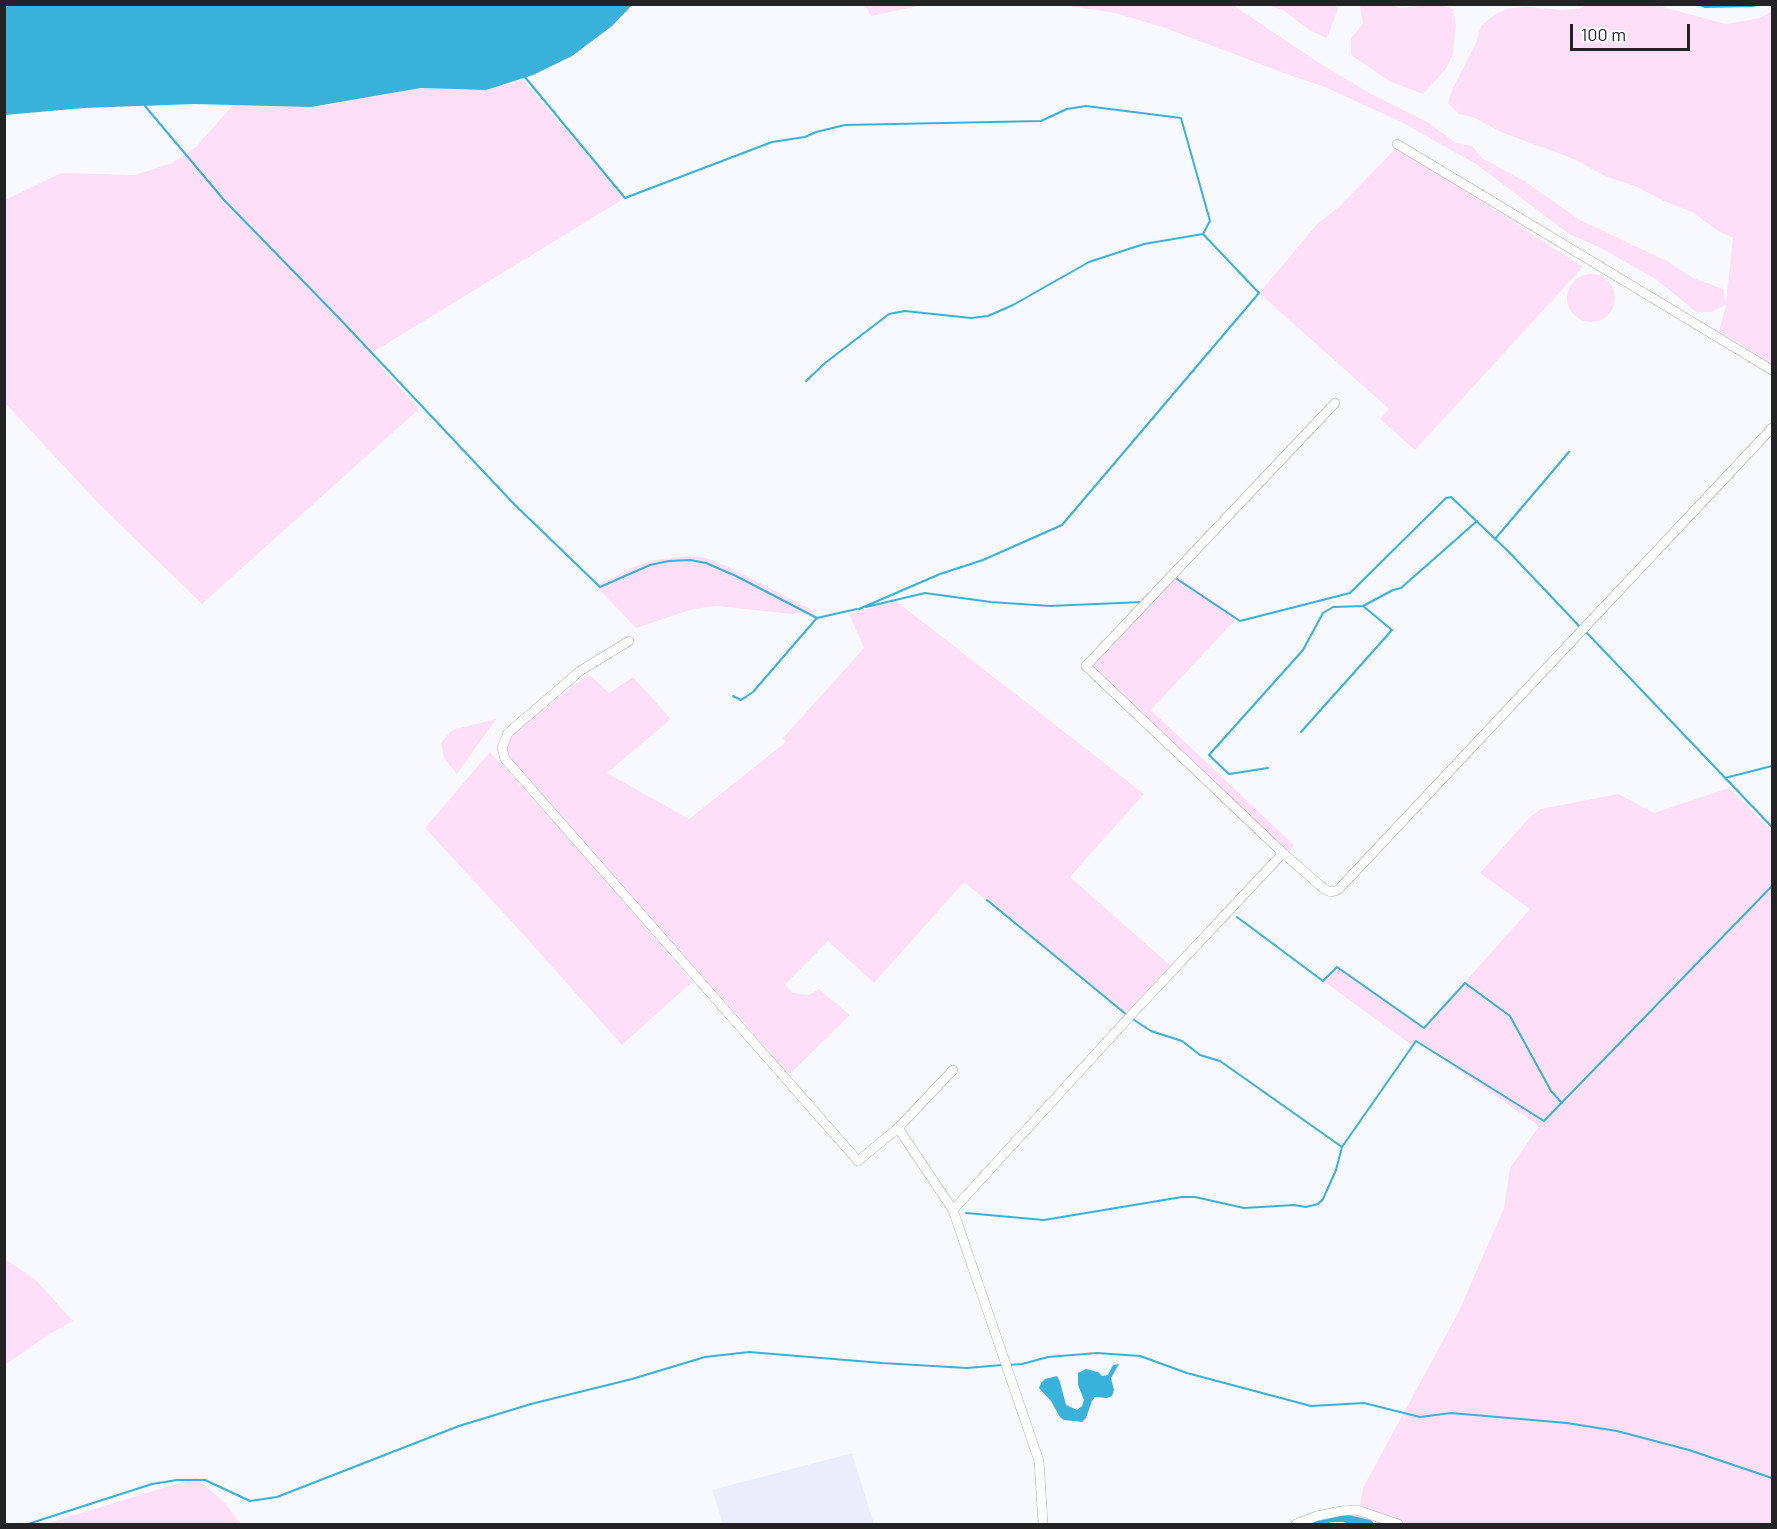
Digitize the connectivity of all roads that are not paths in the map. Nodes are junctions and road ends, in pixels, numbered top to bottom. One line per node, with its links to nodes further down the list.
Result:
1 (1397, 144): 2 (street)
2 (1773, 370)
3 (1335, 403): 6 (street)
4 (1773, 428): 6 (street)
5 (629, 641): 8 (street)
6 (1283, 853): 9 (street)
7 (953, 1070): 8 (street)
8 (898, 1128): 9 (street)
9 (953, 1210): 10 (street)
10 (1043, 1524)
11 (1296, 1524): 12 (street)
12 (1398, 1524)

